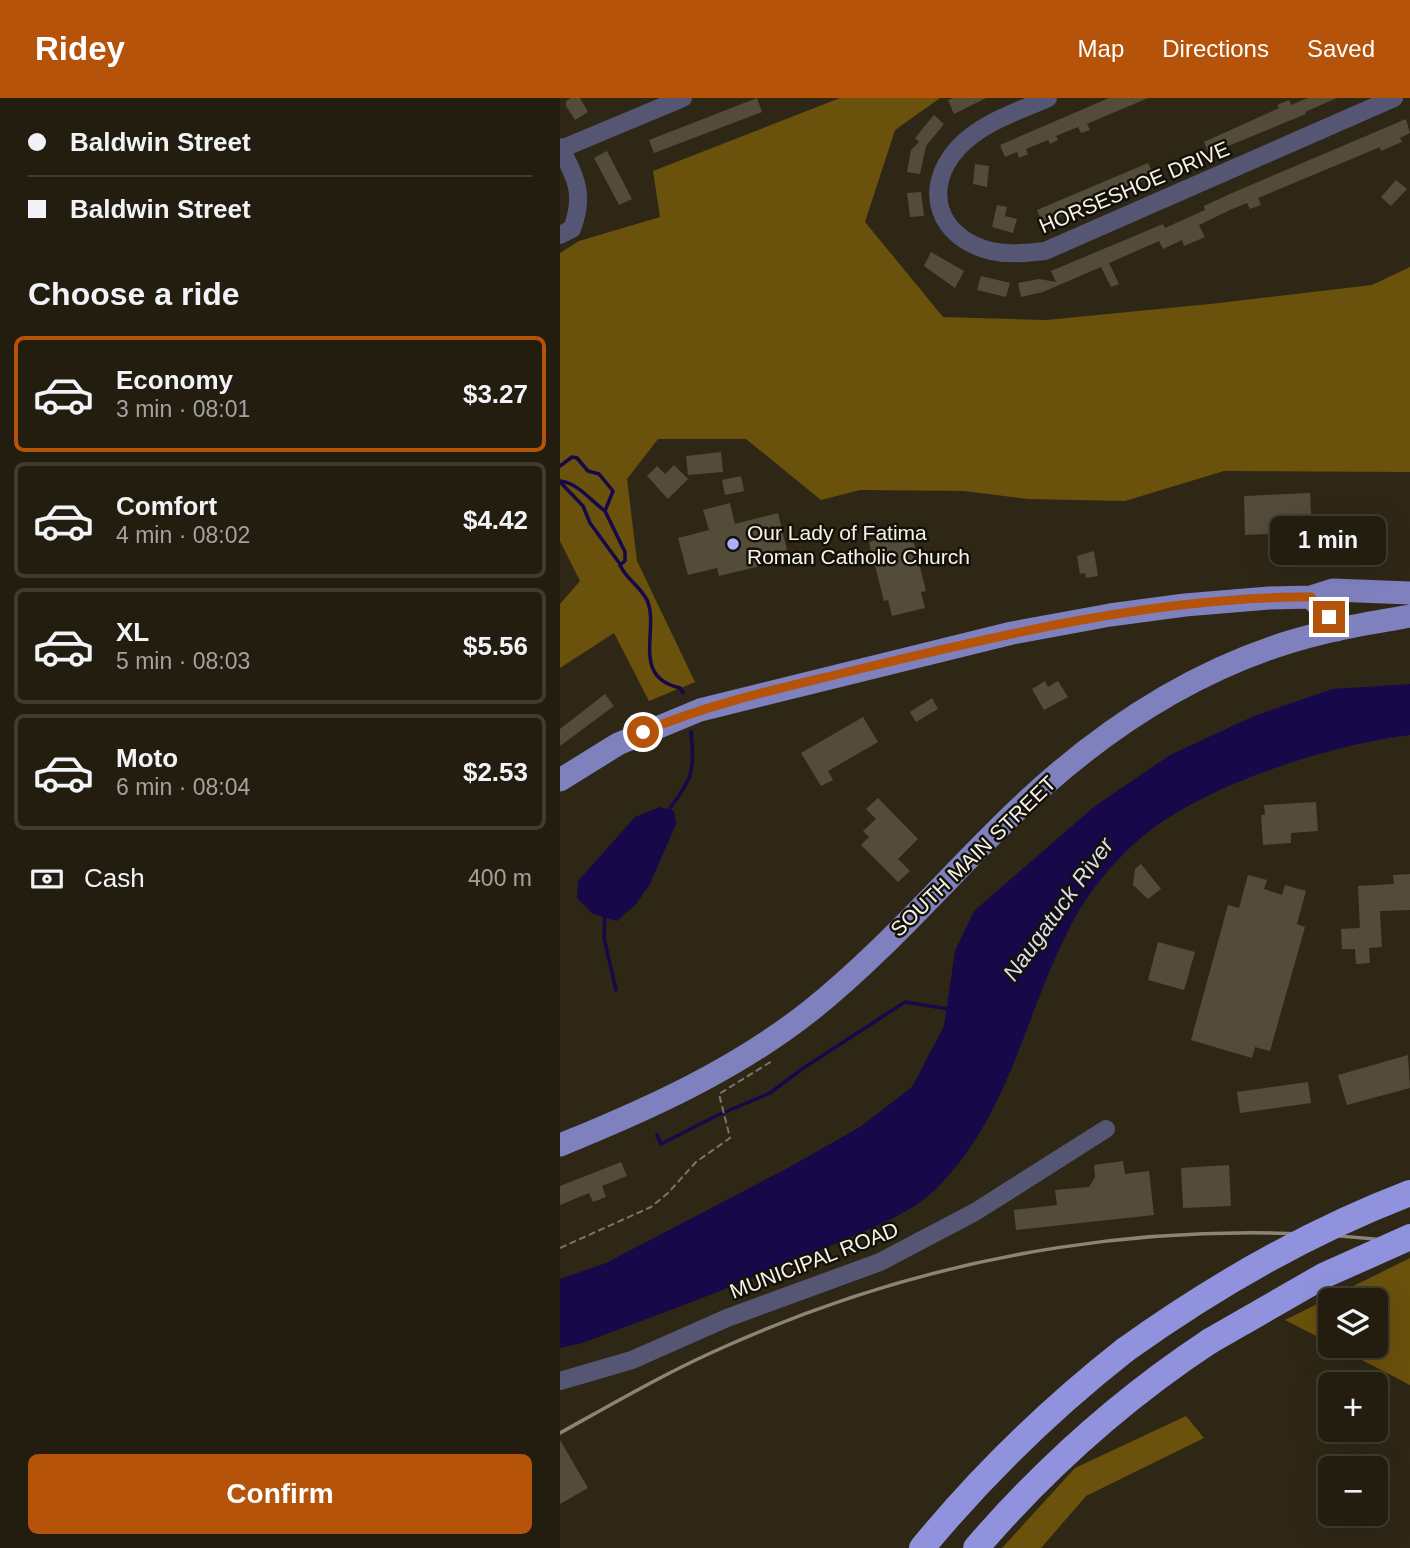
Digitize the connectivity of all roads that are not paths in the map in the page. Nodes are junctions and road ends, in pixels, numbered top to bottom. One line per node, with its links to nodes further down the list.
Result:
1 (1048, 98): 2 (street, HORSESHOE DRIVE)
2 (1394, 98)
3 (675, 100): 4 (street)
4 (561, 148): 5 (street)
5 (560, 235)
6 (1410, 593): 7 (main road)
7 (1311, 597): 9 (main road); 10 (main road)
8 (1410, 616): 9 (main road, SOUTH MAIN STREET)
9 (1337, 630): 12 (main road, SOUTH MAIN STREET)
10 (560, 780)
11 (1106, 1129): 15 (street, MUNICIPAL ROAD)
12 (560, 1145)
13 (1410, 1193): 16 (highway, bridge)
14 (1410, 1237): 17 (highway, bridge)
15 (560, 1381)
16 (922, 1548)
17 (976, 1548)

